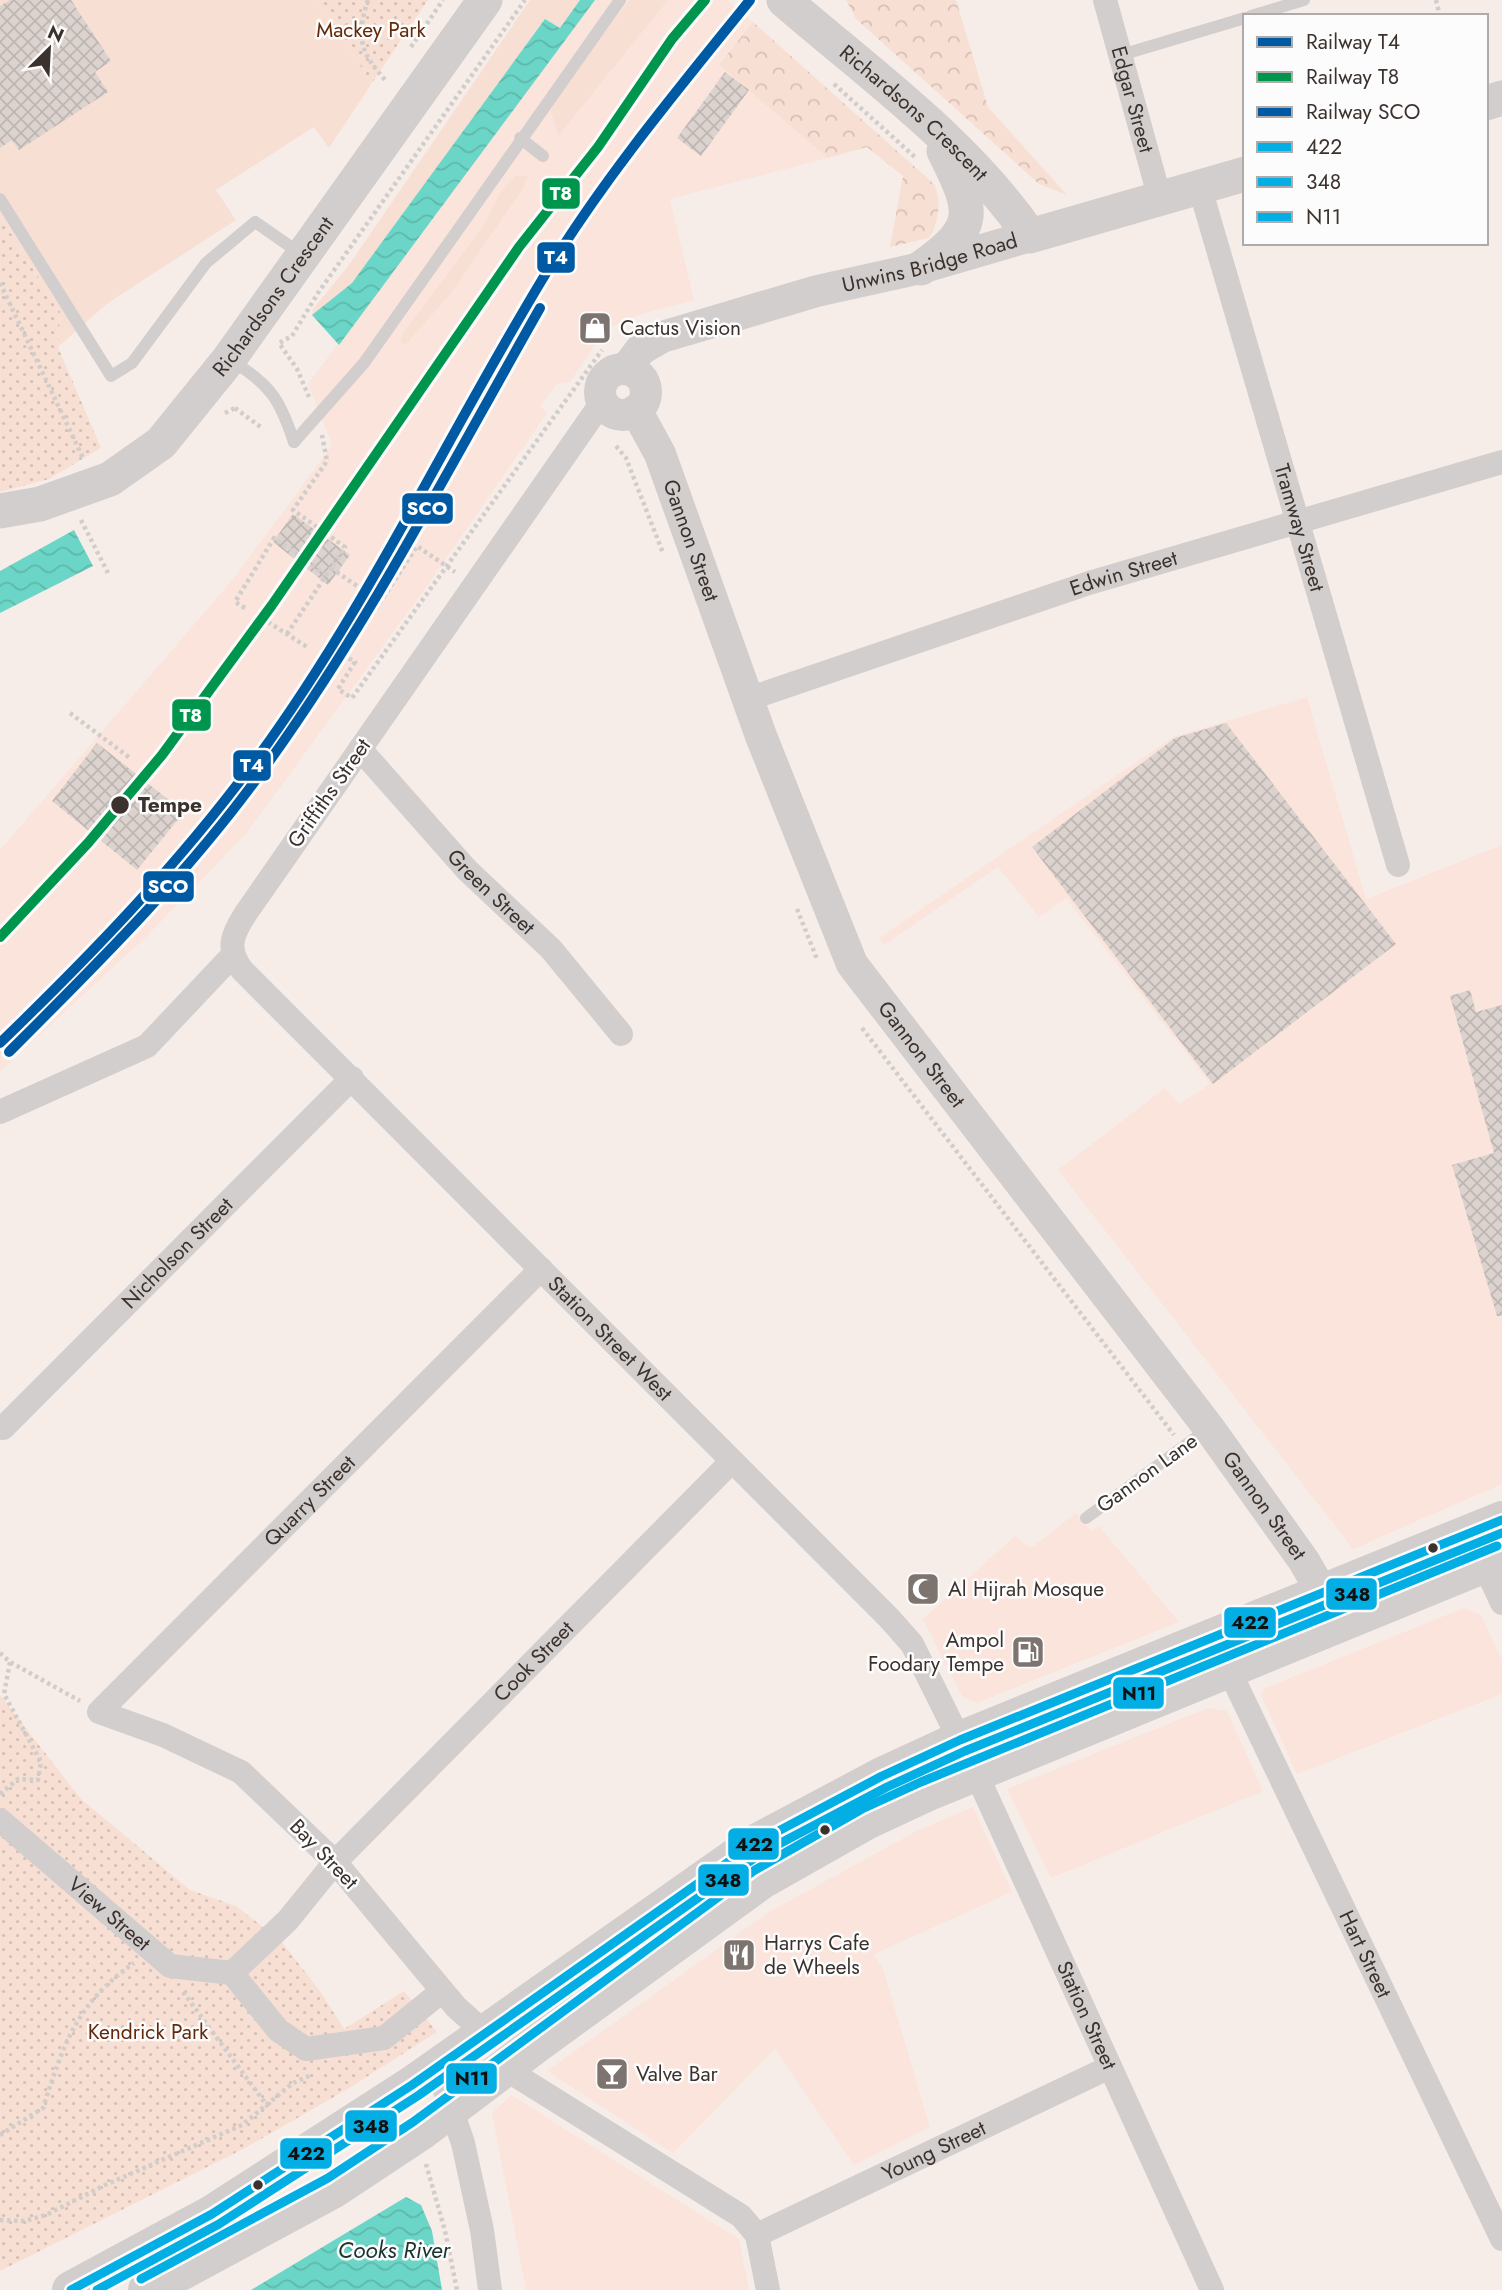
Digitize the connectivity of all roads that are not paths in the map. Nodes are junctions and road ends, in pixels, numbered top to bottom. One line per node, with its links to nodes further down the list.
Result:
1 (485, 0): 17 (main road, Richardsons Crescent)
2 (620, 0): 9 (lane)
3 (1105, 0): 8 (street, Edgar Street)
4 (1304, 0): 6 (lane)
5 (791, 5): 10 (main road, Richardsons Crescent)
6 (1258, 14)
7 (1243, 19): 8 (lane)
8 (1121, 55): 15 (street, Edgar Street)
9 (520, 138): 11 (lane); 19 (lane)
10 (927, 145): 16 (main road, Richardsons Crescent); 18 (main road)
11 (543, 156)
12 (1243, 175): 13 (main road, Unwins Bridge Road)
13 (1200, 188): 15 (main road, Unwins Bridge Road); 25 (street, Tramway Street)
14 (0, 199): 17 (lane)
15 (1160, 199): 16 (main road, Unwins Bridge Road)
16 (1030, 236): 18 (street, Unwins Bridge Road)
17 (302, 255): 19 (main road, Richardsons Crescent)
18 (921, 268): 20 (street, Unwins Bridge Road)
19 (229, 359): 24 (main road, Richardsons Crescent)
20 (626, 369): 21 (street); 22 (street)
21 (602, 402): 22 (street); 27 (street, Griffiths Street)
22 (636, 411): 26 (street, Gannon Street)
23 (1502, 462): 25 (street, Edwin Street)
24 (0, 510)
25 (1296, 522): 26 (street, Edwin Street); 28 (street, Tramway Street)
26 (748, 699): 35 (street, Gannon Street)
27 (360, 749): 29 (street, Griffiths Street); 30 (street, Green Street)
28 (1398, 866)
29 (232, 956): 31 (street, Station Street West); 32 (street)
30 (621, 1034)
31 (352, 1077): 33 (street, Station Street West); 34 (street, Nicholson Street)
32 (0, 1112)
33 (541, 1269): 36 (street, Station Street West); 43 (street, Quarry Street)
34 (4, 1428)
35 (1209, 1428): 37 (lane, Gannon Lane); 41 (street, Gannon Street)
36 (732, 1461): 44 (street, Station Street West); 46 (street, Cook Street)
37 (1086, 1518)
38 (1502, 1520): 41 (highway)
39 (1493, 1560): 40 (street); 41 (highway)
40 (1502, 1603)
41 (1331, 1609): 42 (highway); 44 (highway)
42 (1229, 1670): 44 (highway); 55 (street, Hart Street)
43 (126, 1721): 46 (street, Bay Street)
44 (968, 1757): 49 (highway); 50 (street, Station Street); 52 (highway)
45 (0, 1820): 47 (street, View Street)
46 (335, 1862): 47 (street); 48 (street, Bay Street)
47 (232, 1973): 48 (street)
48 (442, 1991): 49 (street, Bay Street)
49 (486, 2034): 51 (highway)
50 (1110, 2067): 54 (street, Young Street); 60 (street, Station Street)
51 (437, 2068): 53 (street); 56 (highway)
52 (504, 2068): 53 (highway); 54 (street)
53 (451, 2111): 57 (highway); 58 (street)
54 (757, 2235): 59 (street)
55 (1502, 2239)
56 (71, 2290)
57 (147, 2290)
58 (490, 2290)
59 (768, 2290)
60 (1212, 2290)

